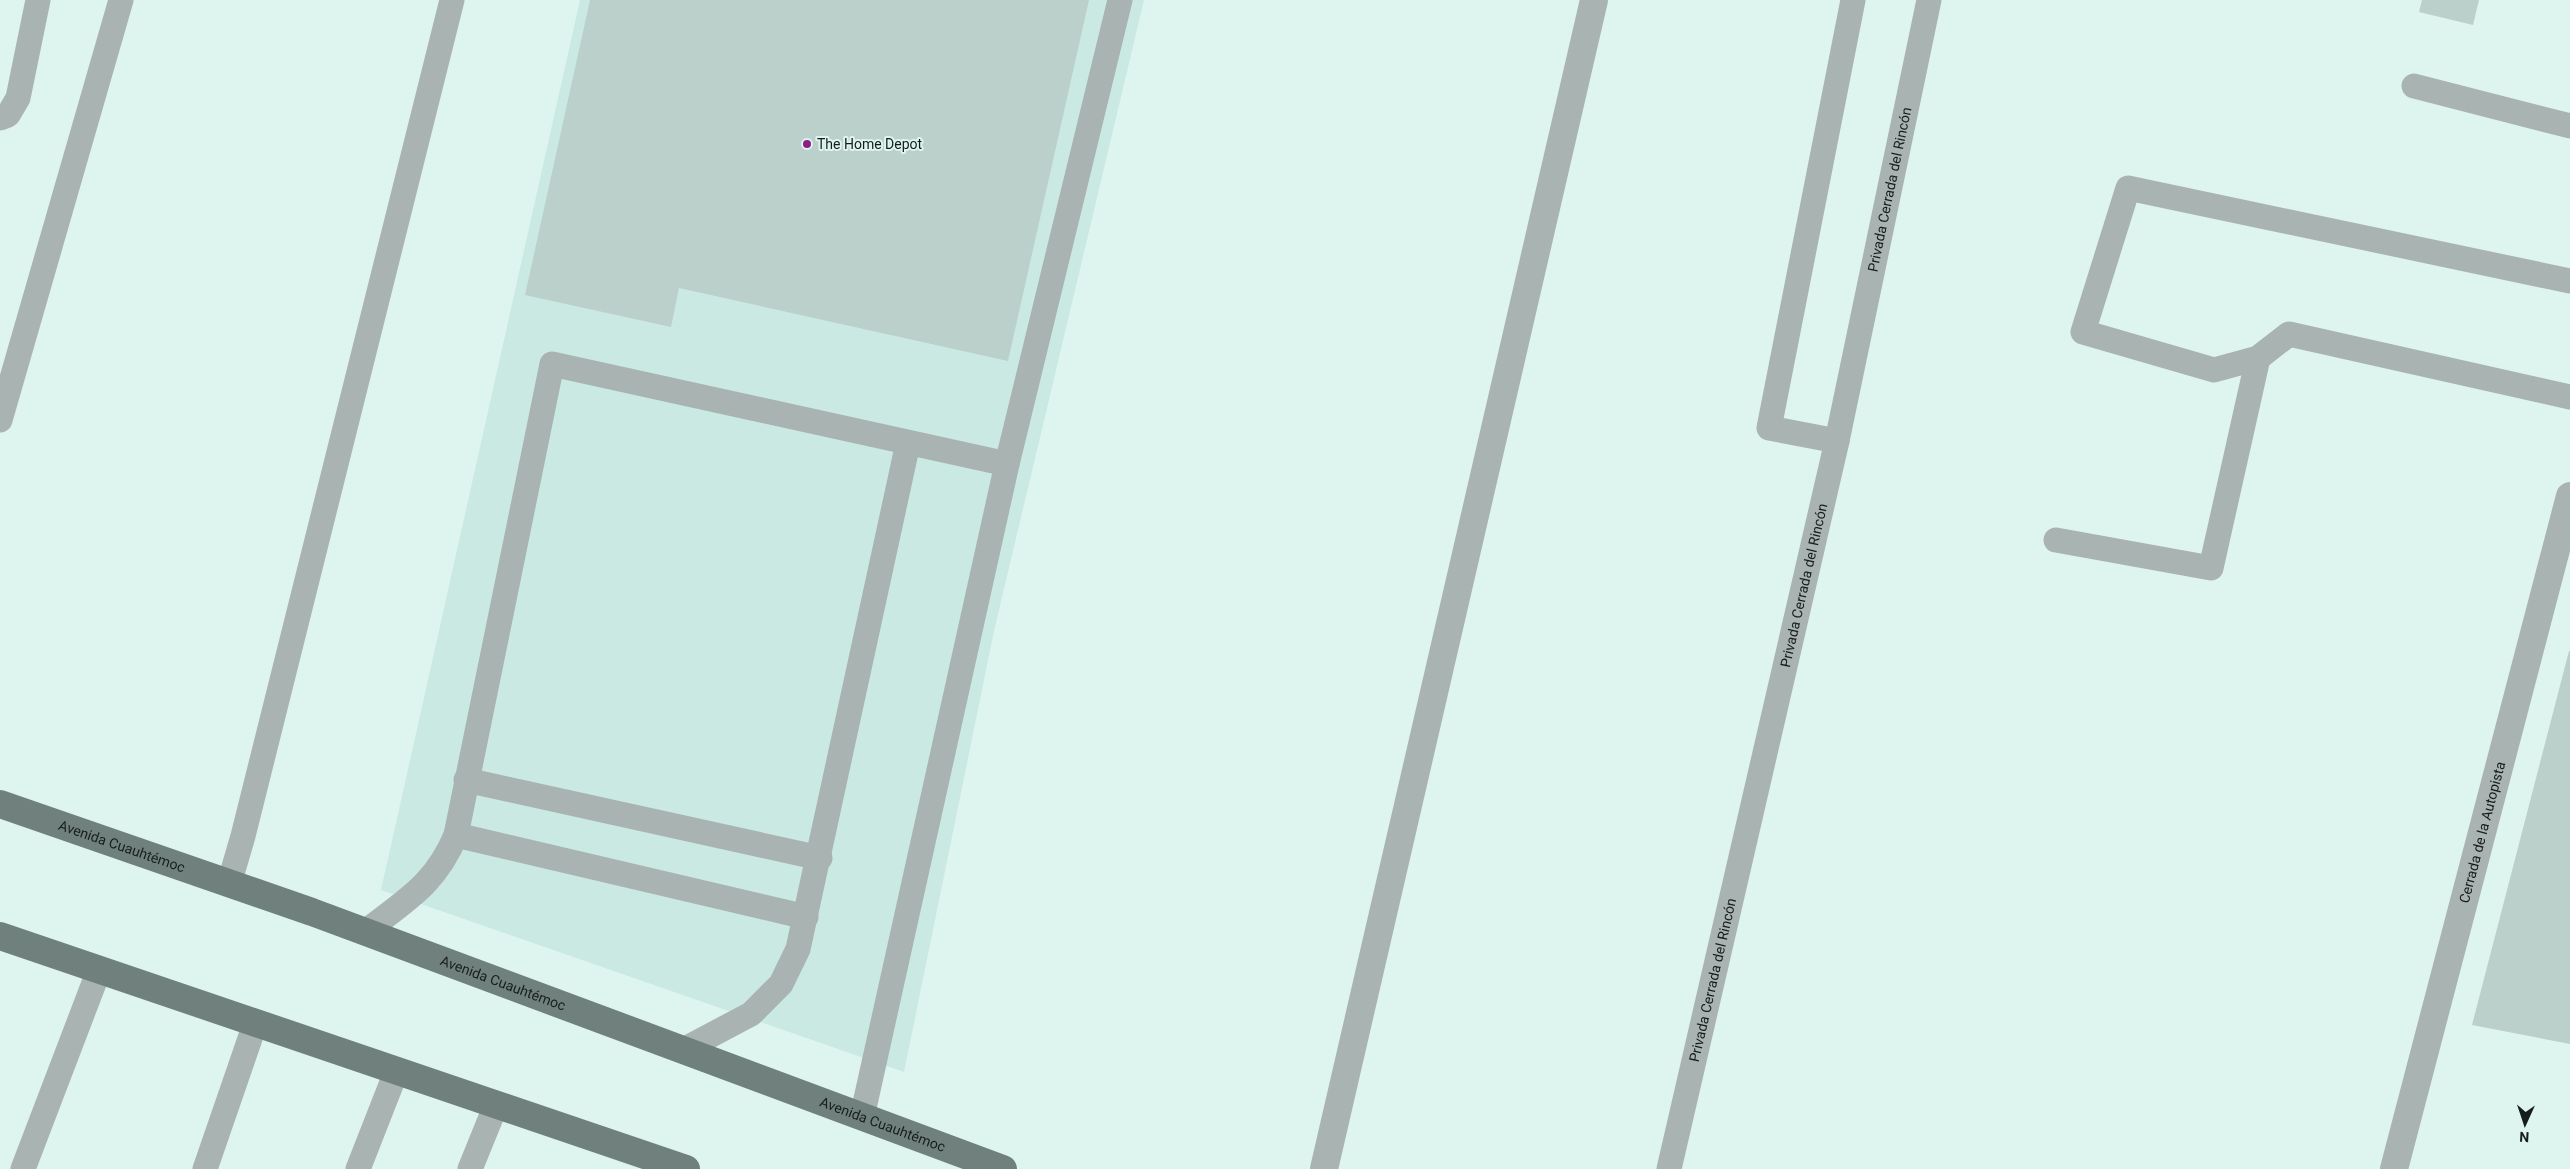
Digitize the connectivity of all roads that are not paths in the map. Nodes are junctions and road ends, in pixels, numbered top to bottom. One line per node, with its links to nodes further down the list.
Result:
1 (38, 0): 9 (lane)
2 (121, 0): 14 (lane)
3 (452, 0): 24 (lane)
4 (1120, 0): 17 (lane)
5 (1594, 0): 40 (street)
6 (1853, 0): 15 (lane)
7 (1929, 0): 15 (lane, Privada Cerrada del Rincón)
8 (2414, 86): 10 (lane)
9 (0, 118)
10 (2570, 126)
11 (2570, 281): 12 (lane)
12 (2258, 358): 13 (lane); 19 (lane)
13 (2570, 397)
14 (0, 420)
15 (1837, 441): 41 (lane, Privada Cerrada del Rincón)
16 (908, 443): 17 (lane); 20 (lane); 23 (lane)
17 (1007, 464): 33 (lane)
18 (2570, 496): 42 (street, Cerrada de la Autopista)
19 (2056, 540)
20 (466, 780): 22 (lane); 23 (lane)
21 (0, 804): 24 (main road, Avenida Cuauhtémoc)
22 (456, 835): 25 (lane); 26 (lane)
23 (820, 858): 25 (lane)
24 (229, 884): 26 (main road, Avenida Cuauhtémoc)
25 (806, 917): 30 (lane)
26 (365, 932): 30 (main road, Avenida Cuauhtémoc)
27 (0, 936): 28 (main road)
28 (99, 970): 29 (main road); 34 (lane)
29 (255, 1024): 31 (main road); 35 (lane)
30 (683, 1050): 33 (main road, Avenida Cuauhtémoc)
31 (396, 1072): 32 (main road); 36 (lane)
32 (496, 1106): 37 (lane); 38 (main road)
33 (862, 1117): 39 (main road, Avenida Cuauhtémoc)
34 (23, 1169)
35 (205, 1169)
36 (358, 1169)
37 (470, 1169)
38 (686, 1169)
39 (1003, 1169)
40 (1324, 1169)
41 (1669, 1169)
42 (2394, 1169)

